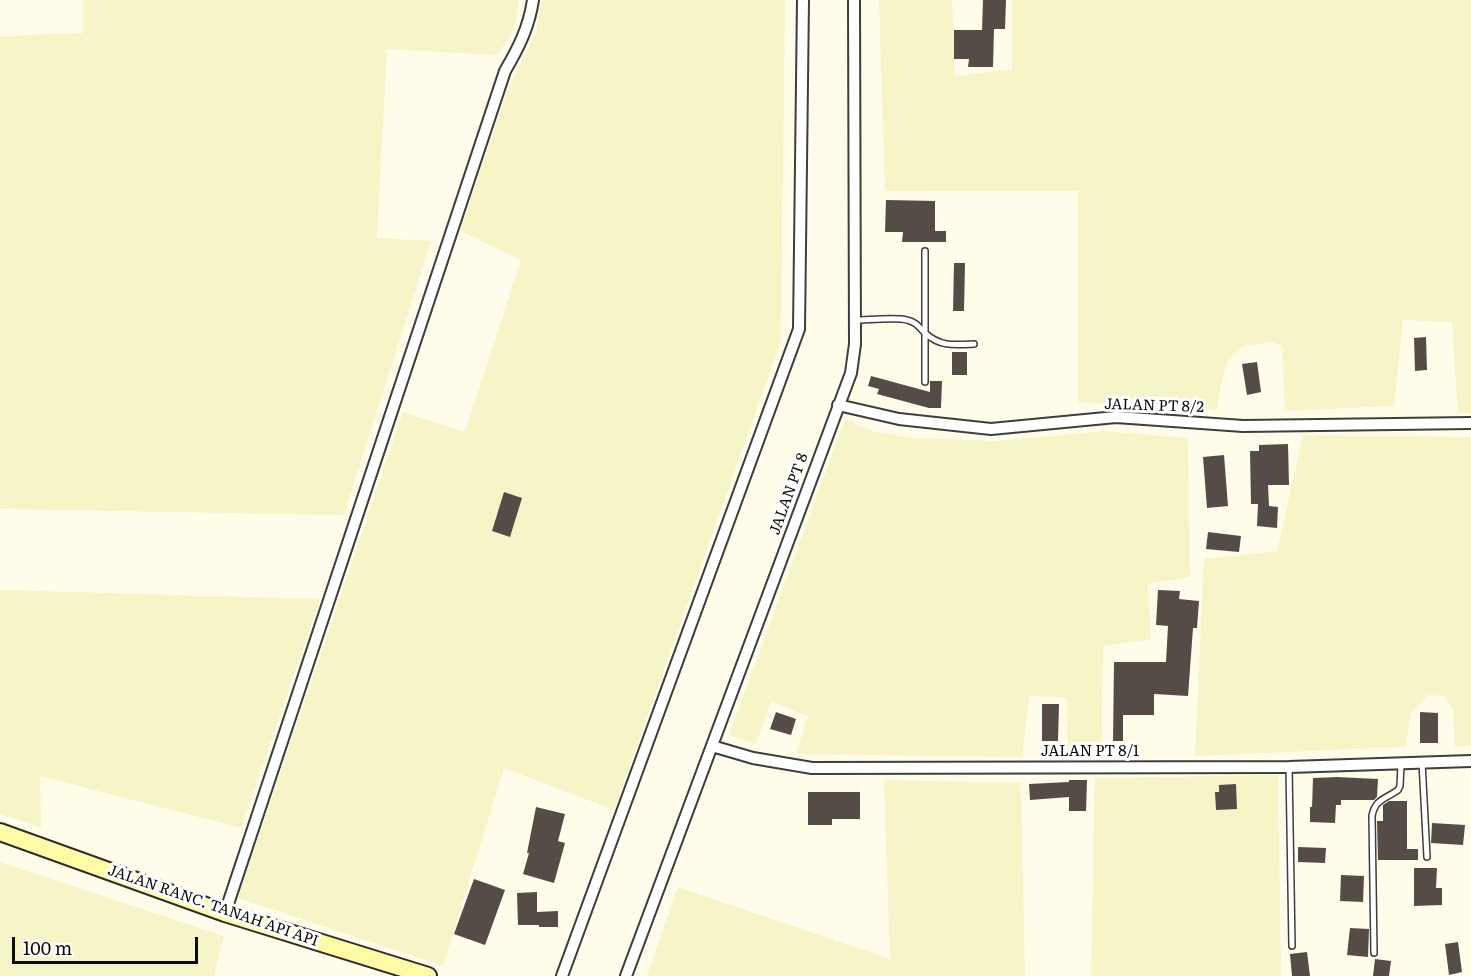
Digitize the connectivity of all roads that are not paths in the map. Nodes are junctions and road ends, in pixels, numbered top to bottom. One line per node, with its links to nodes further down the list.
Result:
1 (533, 0): 18 (street)
2 (803, 0): 23 (street)
3 (854, 0): 5 (street, JALAN PT 8)
4 (925, 251): 6 (lane)
5 (855, 320): 6 (lane); 9 (street, JALAN PT 8)
6 (925, 333): 7 (lane); 8 (lane)
7 (974, 344)
8 (925, 382)
9 (838, 405): 10 (street, JALAN PT 8/2); 11 (street, JALAN PT 8)
10 (1471, 423)
11 (712, 746): 15 (street, JALAN PT 8/1); 24 (street, JALAN PT 8)
12 (1471, 761): 13 (street, JALAN PT 8/1)
13 (1422, 762): 14 (street, JALAN PT 8/1); 17 (lane)
14 (1401, 763): 15 (street, JALAN PT 8/1); 20 (lane)
15 (1289, 766): 19 (lane)
16 (0, 832): 18 (street, JALAN RANC. TANAH API API)
17 (1427, 857)
18 (225, 913): 21 (street, JALAN RANC. TANAH API API)
19 (1292, 946)
20 (1374, 953)
21 (391, 971): 22 (street, JALAN RANC. TANAH API API)
22 (428, 976)
23 (562, 976)
24 (626, 976)

